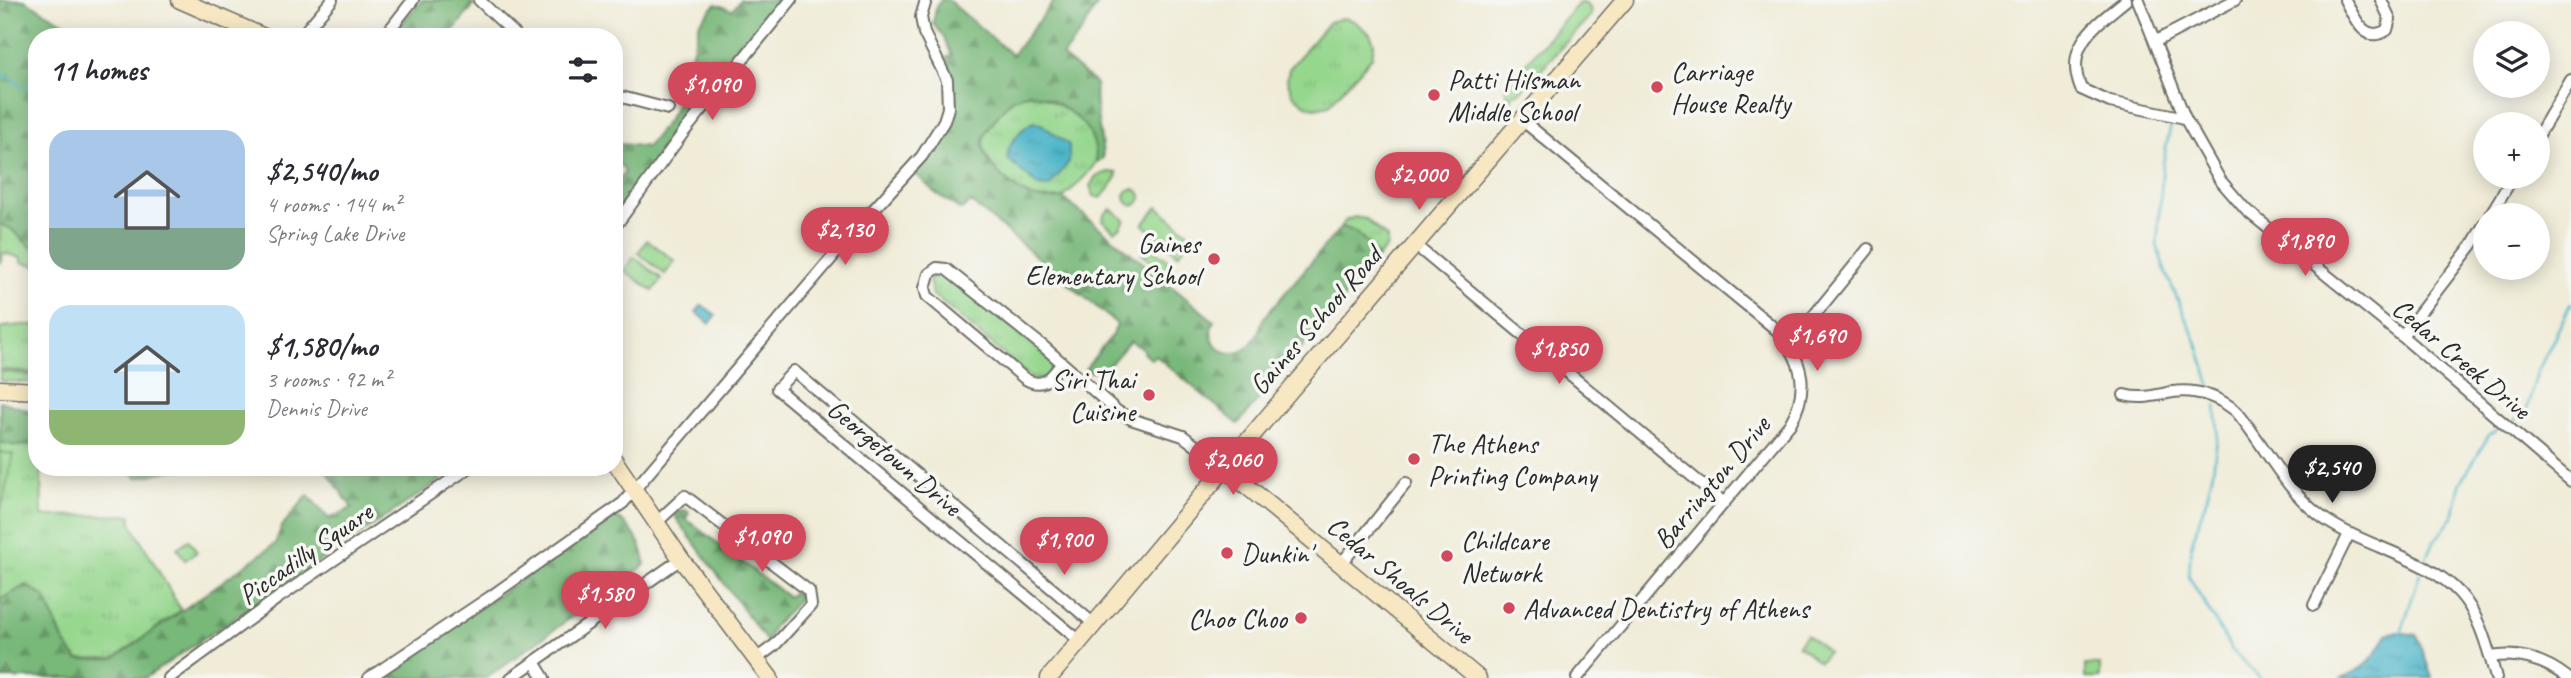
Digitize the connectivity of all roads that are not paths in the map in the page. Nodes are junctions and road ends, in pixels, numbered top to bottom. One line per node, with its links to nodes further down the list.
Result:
1 (180, 0): 13 (main road)
2 (332, 0): 14 (street)
3 (413, 0): 15 (street)
4 (479, 0): 16 (street)
5 (791, 0): 24 (street)
6 (926, 0): 39 (street)
7 (1625, 0): 23 (main road, Gaines School Road)
8 (2126, 0): 22 (street)
9 (2138, 0): 17 (street, Cedar Creek Drive)
10 (2235, 0): 17 (street)
11 (2345, 0): 12 (street)
12 (2381, 0)
13 (244, 28)
14 (308, 28)
15 (391, 28)
16 (509, 28)
17 (2156, 41): 22 (street, Cedar Creek Drive)
18 (2571, 80): 21 (street)
19 (623, 97): 20 (street)
20 (668, 109)
21 (2550, 116)
22 (2185, 118): 28 (street, Cedar Creek Drive)
23 (1522, 120): 26 (main road, Gaines School Road); 29 (street, Barrington Drive)
24 (623, 216)
25 (2473, 243): 28 (street)
26 (1415, 244): 34 (main road, Gaines School Road); 40 (street)
27 (1868, 249): 29 (street)
28 (2402, 335): 37 (street, Cedar Creek Drive)
29 (1790, 345): 40 (street, Barrington Drive)
30 (1062, 363): 30 (street); 34 (street)
31 (0, 389): 32 (main road)
32 (28, 391)
33 (2124, 396): 42 (street)
34 (1225, 468): 44 (main road, Cedar Shoals Drive); 46 (main road, Gaines School Road)
35 (623, 473): 39 (main road)
36 (457, 476): 52 (street, Piccadilly Square)
37 (2571, 481)
38 (1406, 483): 44 (street)
39 (635, 491): 41 (main road); 53 (street)
40 (1723, 502): 58 (street, Barrington Drive)
41 (657, 522): 43 (main road); 49 (street)
42 (2349, 534): 45 (street); 48 (street)
43 (681, 559): 49 (main road); 50 (street)
44 (1341, 564): 57 (main road, Cedar Shoals Drive)
45 (2314, 605)
46 (1094, 624): 47 (main road, Gaines School Road); 47 (street, Georgetown Drive)
47 (1080, 641): 56 (main road, Gaines School Road)
48 (2491, 657): 59 (street); 60 (street)
49 (757, 659): 55 (main road)
50 (534, 662): 51 (street); 54 (street)
51 (513, 677)
52 (169, 678)
53 (369, 678)
54 (544, 678)
55 (769, 678)
56 (1049, 678)
57 (1478, 678)
58 (1577, 678)
59 (2496, 678)
60 (2568, 678)

